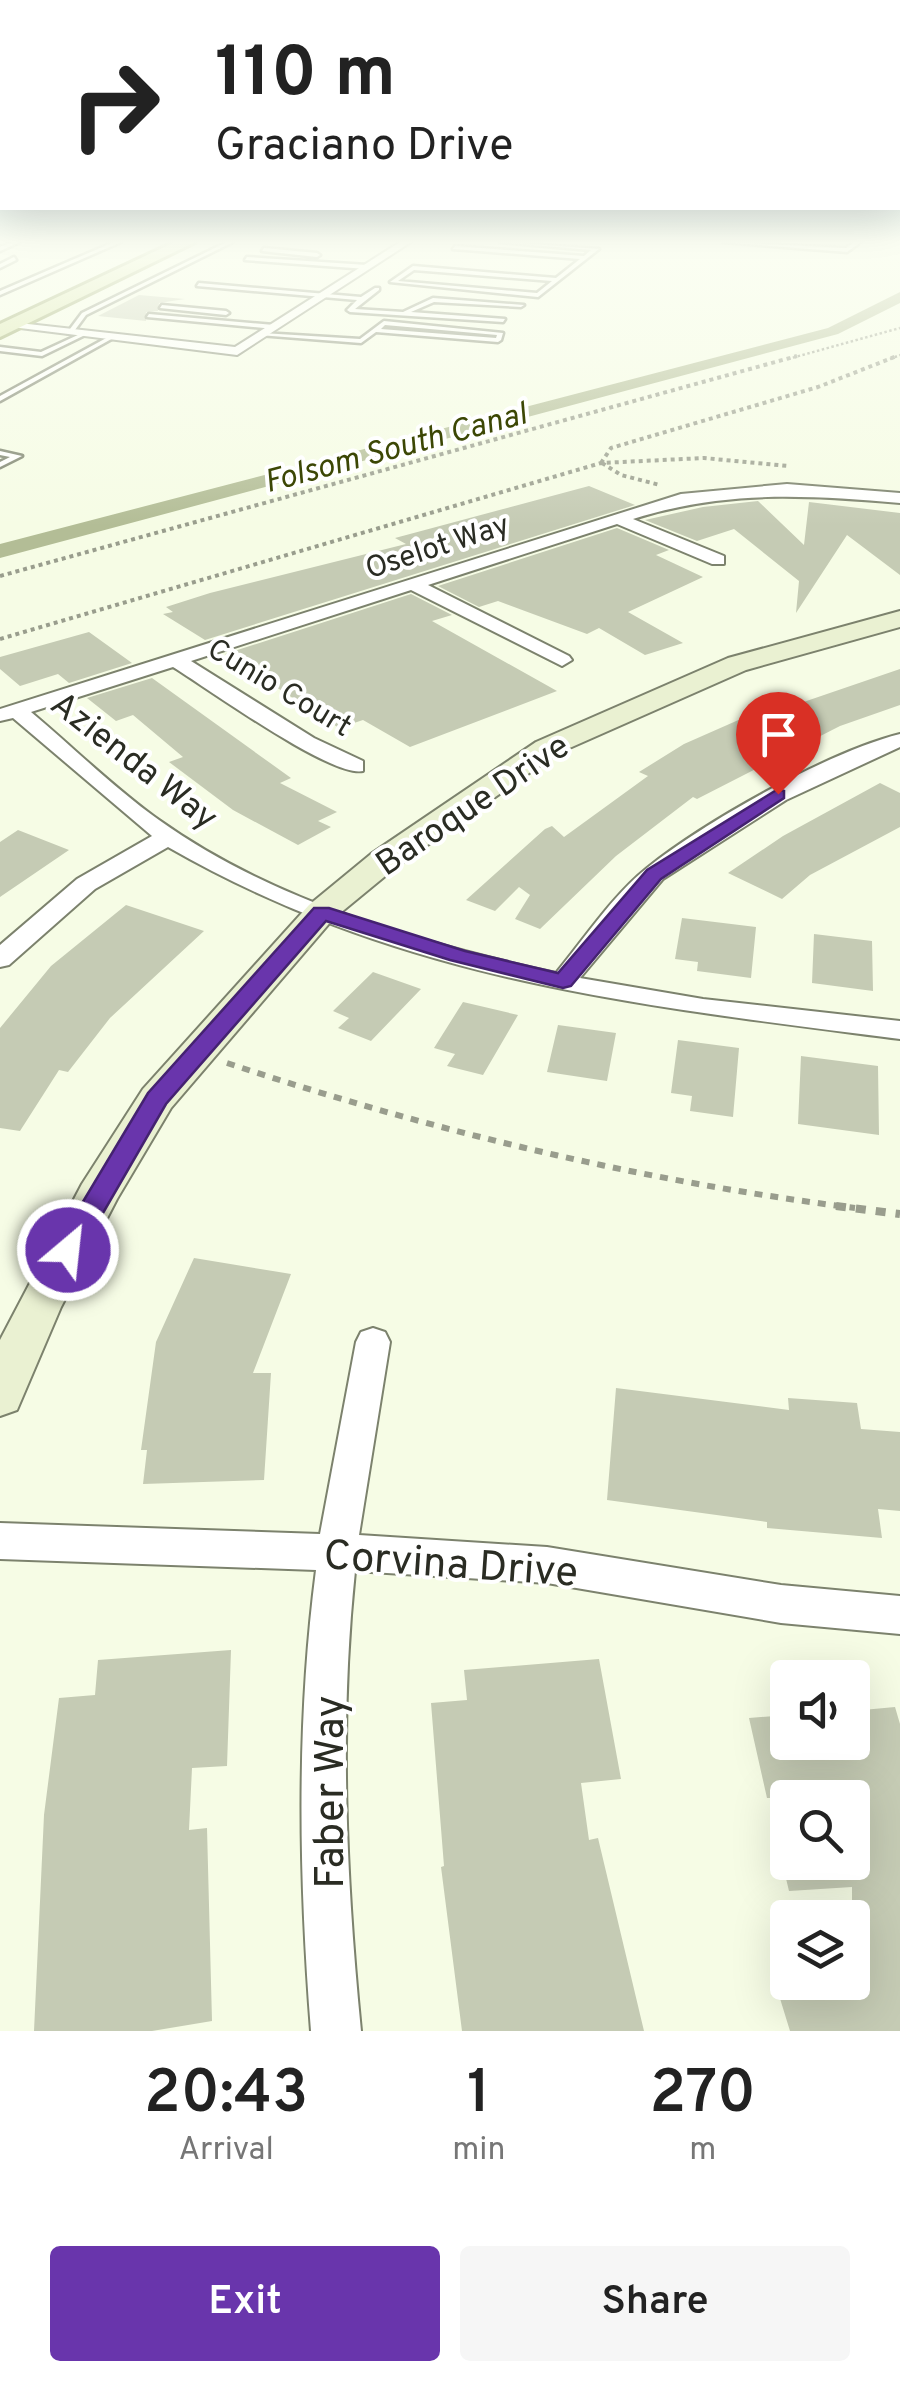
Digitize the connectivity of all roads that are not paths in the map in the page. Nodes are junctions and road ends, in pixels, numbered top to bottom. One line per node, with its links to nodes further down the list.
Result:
1 (72, 337): 10 (lane)
2 (101, 337): 7 (street)
3 (259, 337): 7 (street)
4 (348, 337): 8 (lane)
5 (460, 337): 9 (lane)
6 (499, 337): 9 (lane)
7 (112, 338): 11 (lane)
8 (365, 338): 9 (lane)
9 (475, 338)
10 (0, 349)
11 (0, 399)
12 (0, 453): 13 (lane)
13 (0, 464)
14 (900, 498): 15 (street, Oselot Way)
15 (616, 518): 16 (street); 17 (street, Oselot Way)
16 (718, 560)
17 (410, 584): 19 (street, Oselot Way); 20 (street)
18 (900, 619): 25 (street, Baroque Drive)
19 (175, 658): 21 (street, Oselot Way); 23 (street, Cunio Court)
20 (562, 660)
21 (8, 712): 24 (street, Azienda Way)
22 (900, 740): 27 (street)
23 (355, 766)
24 (168, 837): 25 (street, Azienda Way); 26 (street)
25 (322, 912): 27 (street, Azienda Way); 30 (street, Baroque Drive)
26 (0, 959)
27 (563, 981): 28 (street, Azienda Way)
28 (900, 1030)
29 (372, 1342): 32 (street, Faber Way)
30 (0, 1396)
31 (0, 1541): 32 (street, Corvina Drive)
32 (335, 1553): 33 (street, Corvina Drive); 34 (street, Faber Way)
33 (900, 1615)
34 (336, 2031)

